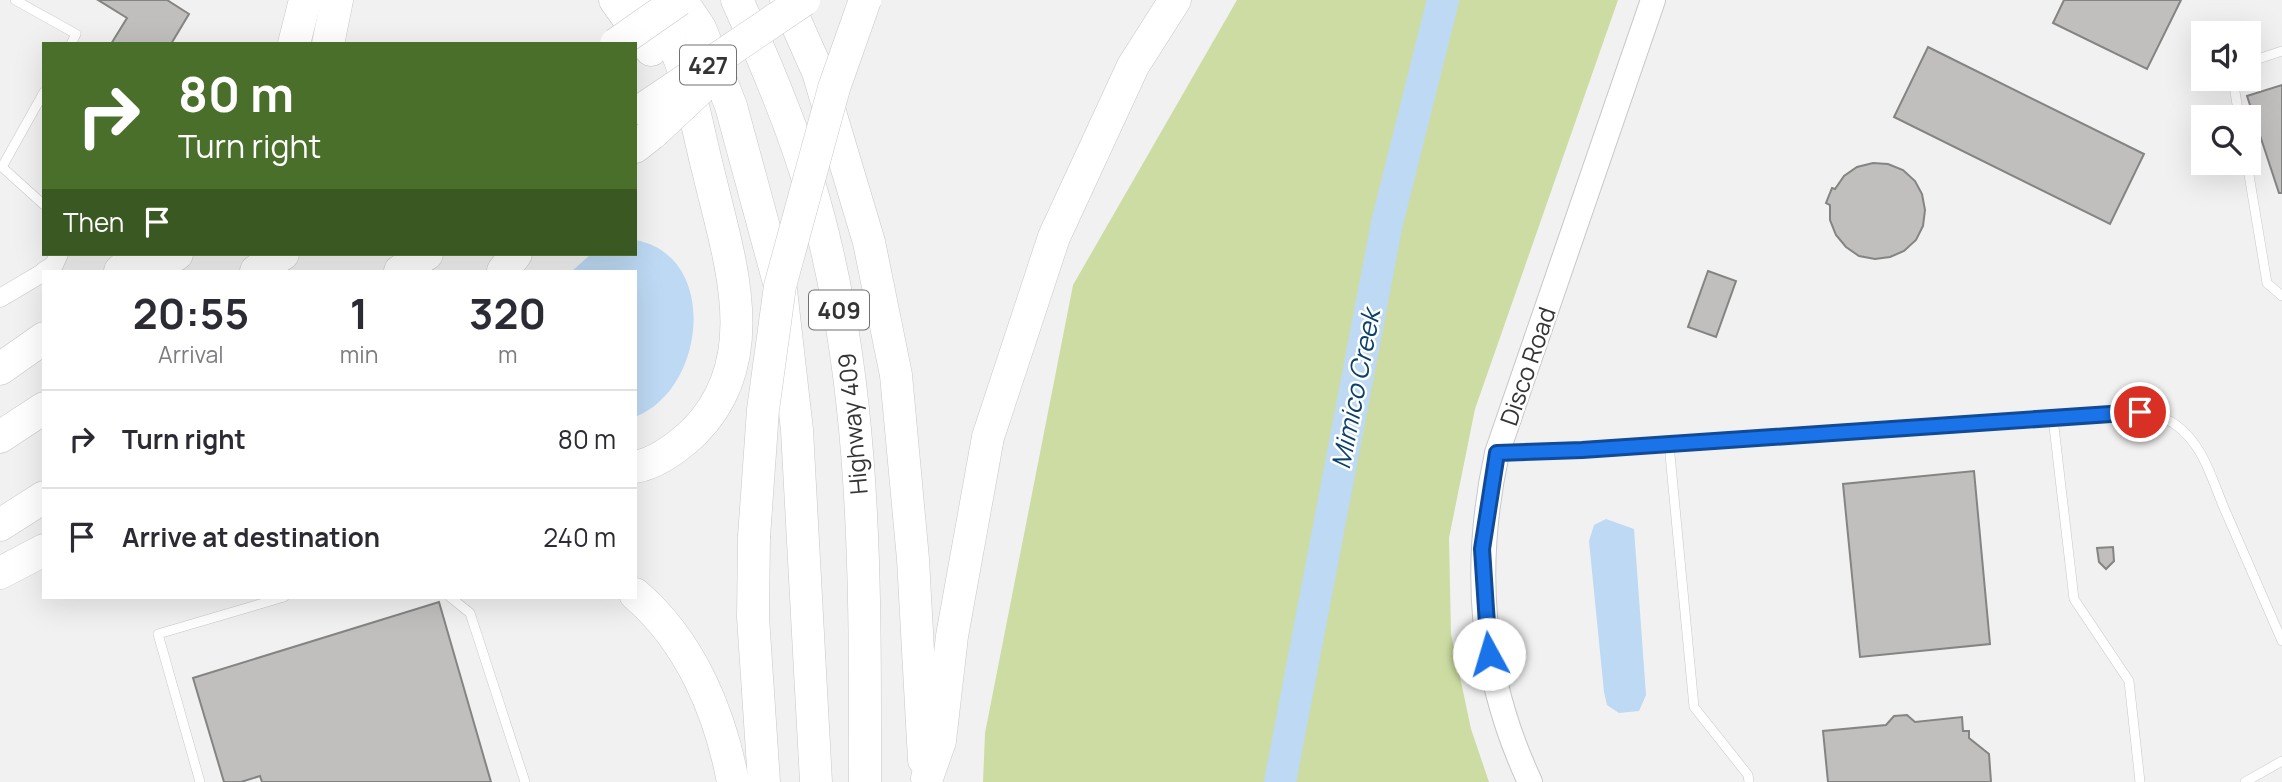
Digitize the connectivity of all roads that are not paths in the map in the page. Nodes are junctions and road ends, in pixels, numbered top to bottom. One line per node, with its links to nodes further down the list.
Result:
1 (15, 0): 15 (lane)
2 (305, 0): 16 (highway)
3 (337, 0): 17 (highway)
4 (615, 0): 22 (highway)
5 (646, 0): 22 (highway)
6 (654, 0): 14 (highway)
7 (680, 0): 14 (highway, bridge); 62 (highway, 409)
8 (737, 0): 63 (highway, Highway 409 / 409)
9 (804, 0): 13 (highway, 427, bridge)
10 (865, 0): 61 (highway, bridge)
11 (1175, 0): 57 (highway)
12 (1653, 0): 46 (main road, Disco Road)
13 (780, 10): 21 (highway, 427, bridge); 57 (highway)
14 (608, 41)
15 (72, 42)
16 (294, 42)
17 (328, 42)
18 (2282, 51): 19 (lane)
19 (2261, 58)
20 (42, 96): 24 (lane)
21 (642, 126)
22 (707, 168): 47 (highway)
23 (2249, 175): 38 (lane)
24 (42, 203)
25 (58, 256): 31 (street)
26 (137, 256): 32 (highway)
27 (174, 256): 33 (highway)
28 (280, 256): 34 (highway)
29 (424, 256): 35 (highway)
30 (514, 256): 36 (highway)
31 (46, 270)
32 (121, 270)
33 (153, 270)
34 (258, 270)
35 (402, 270)
36 (504, 270)
37 (42, 272): 39 (street)
38 (2282, 296)
39 (0, 298)
40 (42, 339): 41 (highway)
41 (0, 369)
42 (42, 409): 44 (highway)
43 (2053, 418): 45 (lane); 55 (lane); 66 (lane)
44 (0, 436)
45 (1669, 444): 46 (lane); 65 (lane)
46 (1497, 453): 64 (main road, Disco Road)
47 (637, 466)
48 (42, 498): 49 (highway)
49 (0, 525)
50 (42, 551): 51 (highway)
51 (0, 573)
52 (637, 596): 60 (highway)
53 (277, 599): 58 (lane)
54 (452, 599): 59 (lane)
55 (2282, 641)
56 (2282, 761): 67 (lane)
57 (927, 780)
58 (200, 782)
59 (524, 782)
60 (733, 782)
61 (764, 782)
62 (816, 782)
63 (865, 782)
64 (1530, 782)
65 (1749, 782)
66 (2140, 782)
67 (2245, 782)

